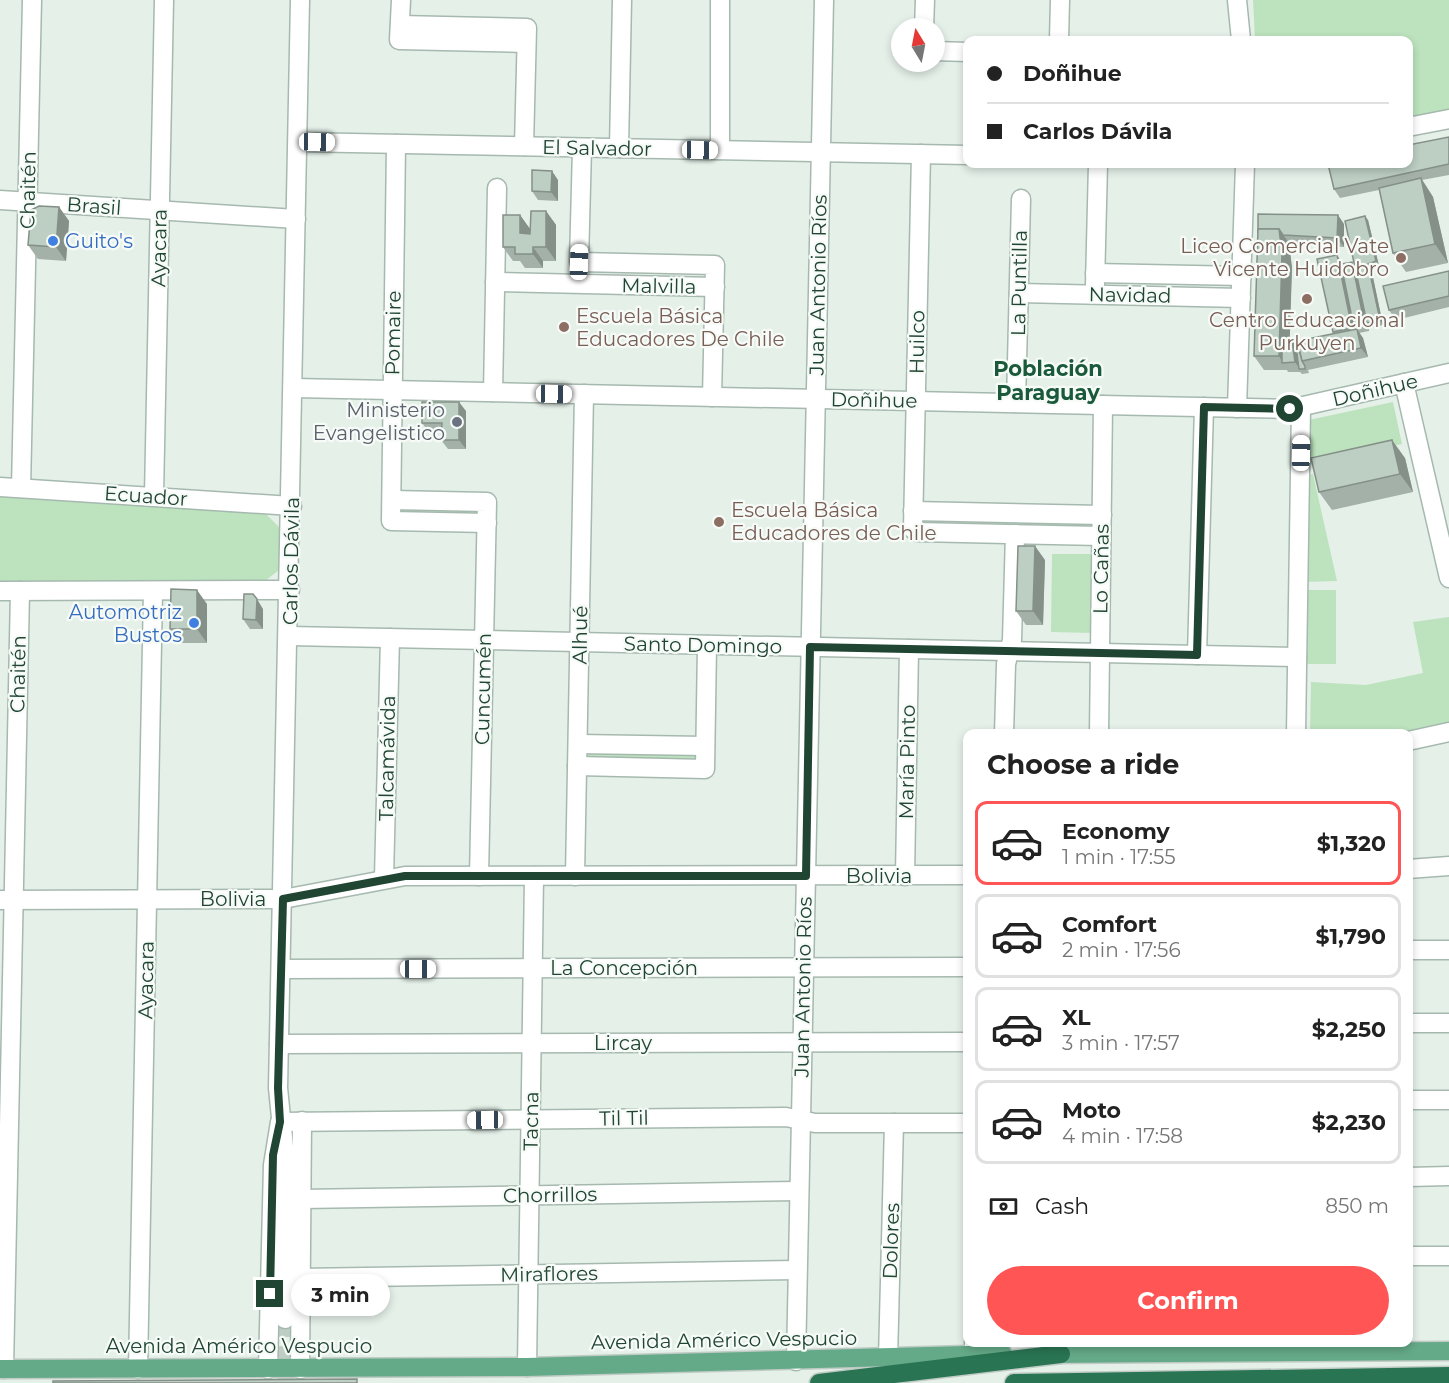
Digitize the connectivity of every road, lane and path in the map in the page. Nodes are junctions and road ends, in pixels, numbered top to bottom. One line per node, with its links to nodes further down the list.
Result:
1 (32, 0): 32 (street, Chaitén)
2 (164, 0): 33 (street, Ayacara)
3 (300, 0): 18 (street, Carlos Dávila)
4 (400, 0): 20 (street)
5 (622, 0): 22 (street)
6 (720, 0): 23 (street)
7 (824, 0): 24 (street, Juan Antonio Ríos)
8 (925, 0): 11 (street)
9 (1060, 0): 12 (street)
10 (1237, 0): 13 (street)
11 (924, 18)
12 (1059, 36)
13 (1241, 36)
14 (945, 51): 15 (street)
15 (963, 52)
16 (1449, 119): 17 (street)
17 (1413, 126)
18 (298, 142): 19 (street, El Salvador); 34 (street, Carlos Dávila)
19 (396, 144): 20 (street, El Salvador); 45 (street, Pomaire)
20 (524, 146): 21 (street, El Salvador)
21 (582, 148): 22 (street, El Salvador); 38 (street, Malvilla)
22 (619, 148): 23 (street, El Salvador)
23 (720, 150): 24 (street, El Salvador)
24 (820, 152): 25 (street, El Salvador); 49 (street, Juan Antonio Ríos)
25 (921, 154): 26 (street, El Salvador); 50 (street, Huilco)
26 (963, 155)
27 (1098, 168): 35 (street)
28 (1245, 168): 36 (street)
29 (497, 188): 37 (street)
30 (1021, 199): 39 (street, La Puntilla)
31 (0, 200): 32 (street, Brasil)
32 (27, 201): 33 (street, Brasil); 57 (street, Chaitén)
33 (160, 210): 34 (street, Brasil); 58 (street, Ayacara)
34 (296, 219): 44 (street, Carlos Dávila)
35 (1095, 273): 36 (street, Navidad); 40 (street)
36 (1242, 276): 41 (street)
37 (495, 282): 38 (street, Malvilla); 46 (street)
38 (715, 287): 48 (street)
39 (1018, 293): 40 (street, Navidad); 51 (street, La Puntilla)
40 (1094, 295): 41 (street, Navidad)
41 (1241, 298): 54 (street)
42 (1449, 373): 43 (street, Doñihue)
43 (1404, 383): 55 (street, Doñihue); 66 (street)
44 (294, 388): 45 (street, Doñihue); 60 (street, Carlos Dávila)
45 (392, 390): 46 (street, Doñihue); 59 (street, Pomaire)
46 (493, 392): 47 (street, Doñihue)
47 (584, 394): 48 (street, Doñihue); 74 (street, Alhué)
48 (712, 397): 49 (street, Doñihue)
49 (815, 399): 50 (street, Doñihue); 76 (street, Juan Antonio Ríos)
50 (915, 401): 51 (street, Doñihue); 61 (street, Huilco)
51 (1016, 403): 52 (street, Doñihue)
52 (1103, 405): 53 (street, Doñihue); 62 (street, Lo Cañas)
53 (1204, 407): 54 (street, Doñihue); 80 (street)
54 (1237, 408): 55 (street, Doñihue)
55 (1301, 408): 81 (street)
56 (0, 487): 57 (street, Ecuador)
57 (21, 488): 58 (street, Ecuador)
58 (154, 496): 60 (street, Ecuador)
59 (392, 500): 63 (street, Cuncumén); 63 (street, Pomaire)
60 (292, 506): 67 (street, Carlos Dávila)
61 (913, 511): 62 (street); 64 (street, Huilco)
62 (1102, 515): 65 (street, Lo Cañas)
63 (487, 523): 73 (street, Cuncumén)
64 (1015, 534): 65 (street); 78 (street)
65 (1101, 536): 79 (street, Lo Cañas)
66 (1449, 578)
67 (290, 590): 70 (street); 71 (street, Carlos Dávila)
68 (0, 591): 69 (street)
69 (20, 591): 70 (street); 101 (street, Chaitén)
70 (153, 591): 99 (street, Ayacara)
71 (289, 636): 72 (street, Santo Domingo); 100 (street, Carlos Dávila)
72 (390, 638): 73 (street, Santo Domingo); 98 (street, Talcamávida)
73 (484, 640): 74 (street, Santo Domingo); 92 (street, Cuncumén)
74 (580, 642): 75 (street, Santo Domingo); 87 (street, Alhué)
75 (707, 645): 76 (street, Santo Domingo); 88 (street)
76 (810, 647): 77 (street, Santo Domingo); 95 (street, Juan Antonio Ríos)
77 (909, 649): 78 (street, Santo Domingo); 96 (street, María Pinto)
78 (1009, 651): 79 (street, Santo Domingo); 82 (street)
79 (1100, 653): 80 (street, Santo Domingo); 83 (street, Lo Cañas)
80 (1197, 655): 81 (street, Santo Domingo)
81 (1297, 657): 84 (street)
82 (1004, 729)
83 (1099, 729)
84 (1296, 729)
85 (1449, 732): 86 (street)
86 (1413, 740)
87 (578, 744): 88 (street); 89 (street, Alhué)
88 (705, 746): 89 (street)
89 (577, 766): 94 (street, Alhué)
90 (1449, 866): 91 (street)
91 (1413, 869)
92 (479, 876): 93 (street, Bolivia); 98 (street, Bolivia)
93 (534, 876): 94 (street, Bolivia); 105 (street, Tacna)
94 (575, 876): 95 (street, Bolivia)
95 (806, 876): 96 (street, Bolivia); 106 (street, Juan Antonio Ríos)
96 (905, 876): 97 (street, Bolivia)
97 (963, 876)
98 (384, 878): 100 (street, Bolivia)
99 (147, 899): 100 (street, Bolivia); 101 (street, Bolivia); 142 (street, Ayacara)
100 (283, 899): 107 (street, Carlos Dávila)
101 (7, 900): 141 (street, Chaitén)
102 (1413, 950): 103 (street)
103 (1449, 950)
104 (963, 967): 106 (street, La Concepción)
105 (533, 968): 106 (street, La Concepción); 107 (street, La Concepción); 112 (street, Tacna)
106 (803, 968): 110 (street, Juan Antonio Ríos)
107 (281, 969): 113 (street, Carlos Dávila)
108 (1413, 1023): 109 (street)
109 (1449, 1023)
110 (802, 1042): 111 (street, Lircay); 112 (street, Lircay); 117 (street, Juan Antonio Ríos)
111 (963, 1042)
112 (532, 1043): 113 (street, Lircay); 116 (street, Tacna)
113 (279, 1044): 119 (street, Carlos Dávila)
114 (1413, 1100): 115 (street)
115 (1449, 1100)
116 (531, 1119): 117 (street, Til Til); 118 (street, Til Til); 125 (street, Tacna)
117 (800, 1120): 120 (street, Til Til); 124 (street, Juan Antonio Ríos)
118 (302, 1121): 119 (street, Til Til); 126 (street)
119 (280, 1122): 132 (street, Carlos Dávila); 143 (street, Carlos Dávila)
120 (894, 1123): 121 (street, Til Til); 138 (street, Dolores)
121 (963, 1123)
122 (1449, 1176): 123 (street)
123 (1413, 1177)
124 (799, 1191): 125 (street, Chorrillos); 129 (street, Juan Antonio Ríos)
125 (530, 1196): 126 (street, Chorrillos); 130 (street, Tacna)
126 (301, 1199): 131 (street)
127 (1413, 1256): 128 (street)
128 (1449, 1256)
129 (797, 1270): 130 (street, Miraflores); 139 (street, Juan Antonio Ríos)
130 (529, 1274): 131 (street, Miraflores); 140 (street, Tacna)
131 (301, 1278): 144 (street)
132 (285, 1318)
133 (1061, 1348): 134 (main road, Avenida Américo Vespucio); 136 (main road, Avenida Américo Vespucio); 146 (highway)
134 (1149, 1348): 135 (main road, Avenida Américo Vespucio)
135 (1245, 1348): 137 (main road, Avenida Américo Vespucio)
136 (974, 1349): 138 (main road, Avenida Américo Vespucio)
137 (1449, 1351)
138 (888, 1359): 139 (main road, Avenida Américo Vespucio)
139 (796, 1361): 140 (main road, Avenida Américo Vespucio)
140 (527, 1367): 144 (main road, Avenida Américo Vespucio)
141 (2, 1369): 142 (main road, Avenida Américo Vespucio)
142 (138, 1369): 143 (main road, Avenida Américo Vespucio)
143 (268, 1369): 144 (main road, Avenida Américo Vespucio)
144 (300, 1369)
145 (1449, 1376): 147 (highway)
146 (819, 1383)
147 (1014, 1383)

